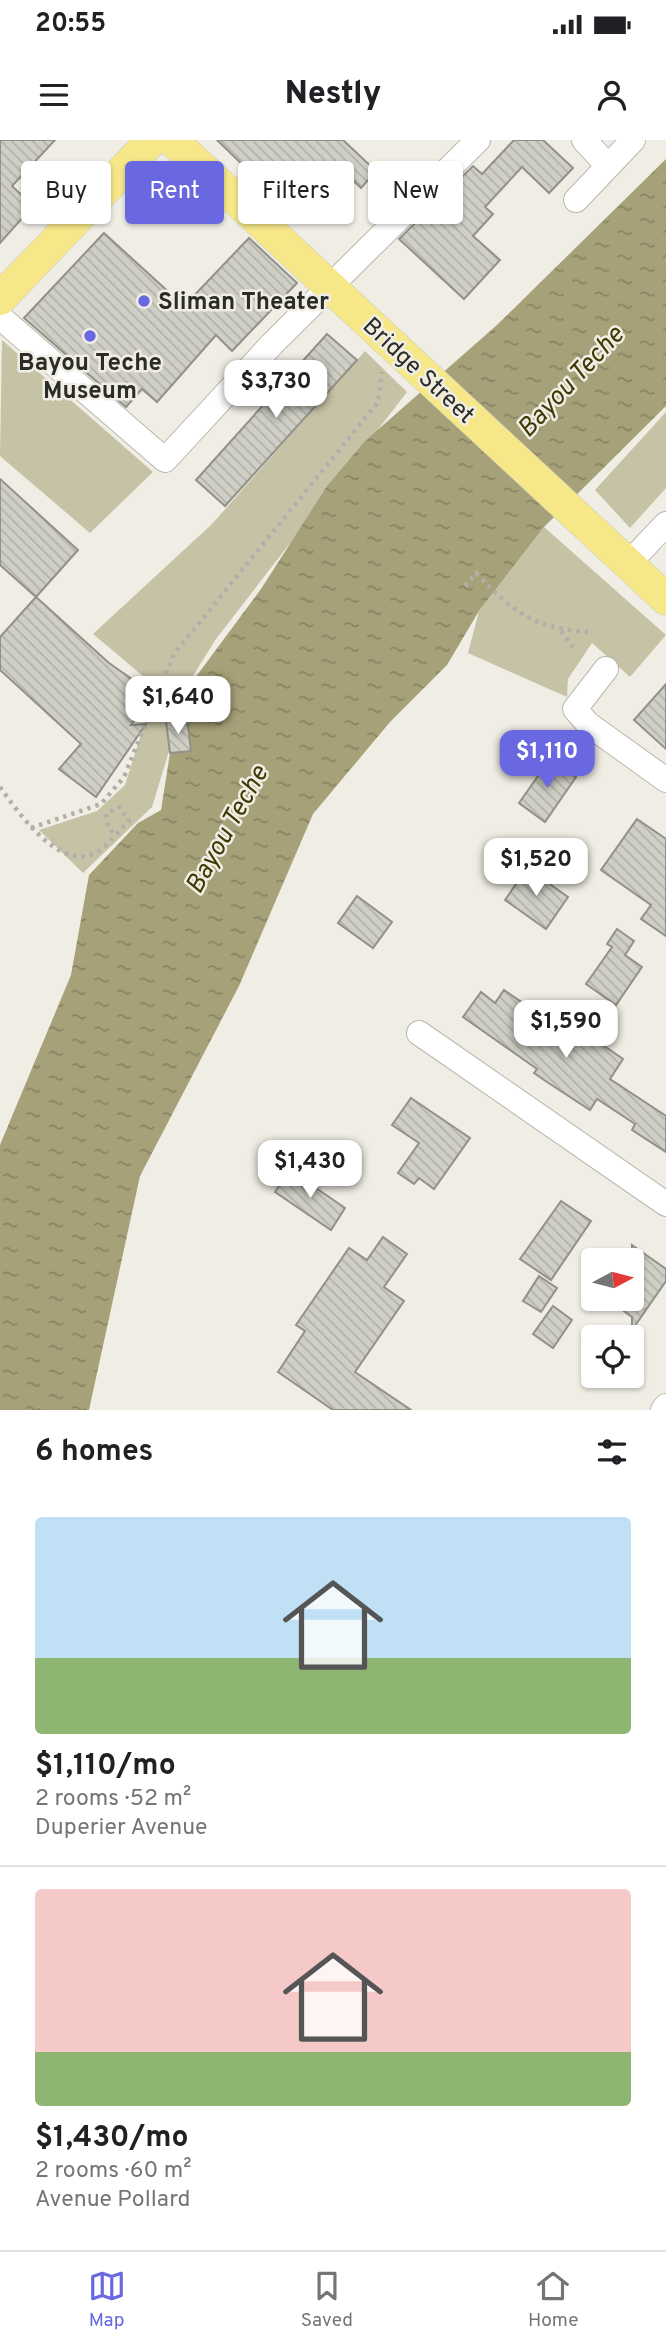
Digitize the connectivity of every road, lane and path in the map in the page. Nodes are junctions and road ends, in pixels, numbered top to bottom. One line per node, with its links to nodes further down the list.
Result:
1 (152, 140): 9 (main road)
2 (172, 140): 8 (main road, Bridge Street)
3 (478, 140): 8 (street)
4 (584, 140): 6 (street)
5 (634, 140): 6 (street)
6 (608, 166): 7 (street)
7 (576, 200)
8 (331, 287): 10 (street); 11 (main road, Bridge Street)
9 (0, 299)
10 (0, 317)
11 (399, 352): 13 (main road, Bridge Street); 22 (path)
12 (666, 524): 13 (street)
13 (628, 564): 15 (main road, Bridge Street)
14 (465, 586): 16 (path)
15 (666, 599)
16 (561, 630): 17 (path); 18 (path)
17 (588, 632)
18 (573, 647)
19 (606, 668): 20 (street)
20 (666, 780)
21 (0, 788): 24 (path)
22 (101, 804): 23 (path); 24 (path)
23 (106, 814): 25 (path); 25 (path)
24 (31, 828): 25 (path)
25 (114, 835)
26 (419, 1033): 27 (street)
27 (666, 1204)

